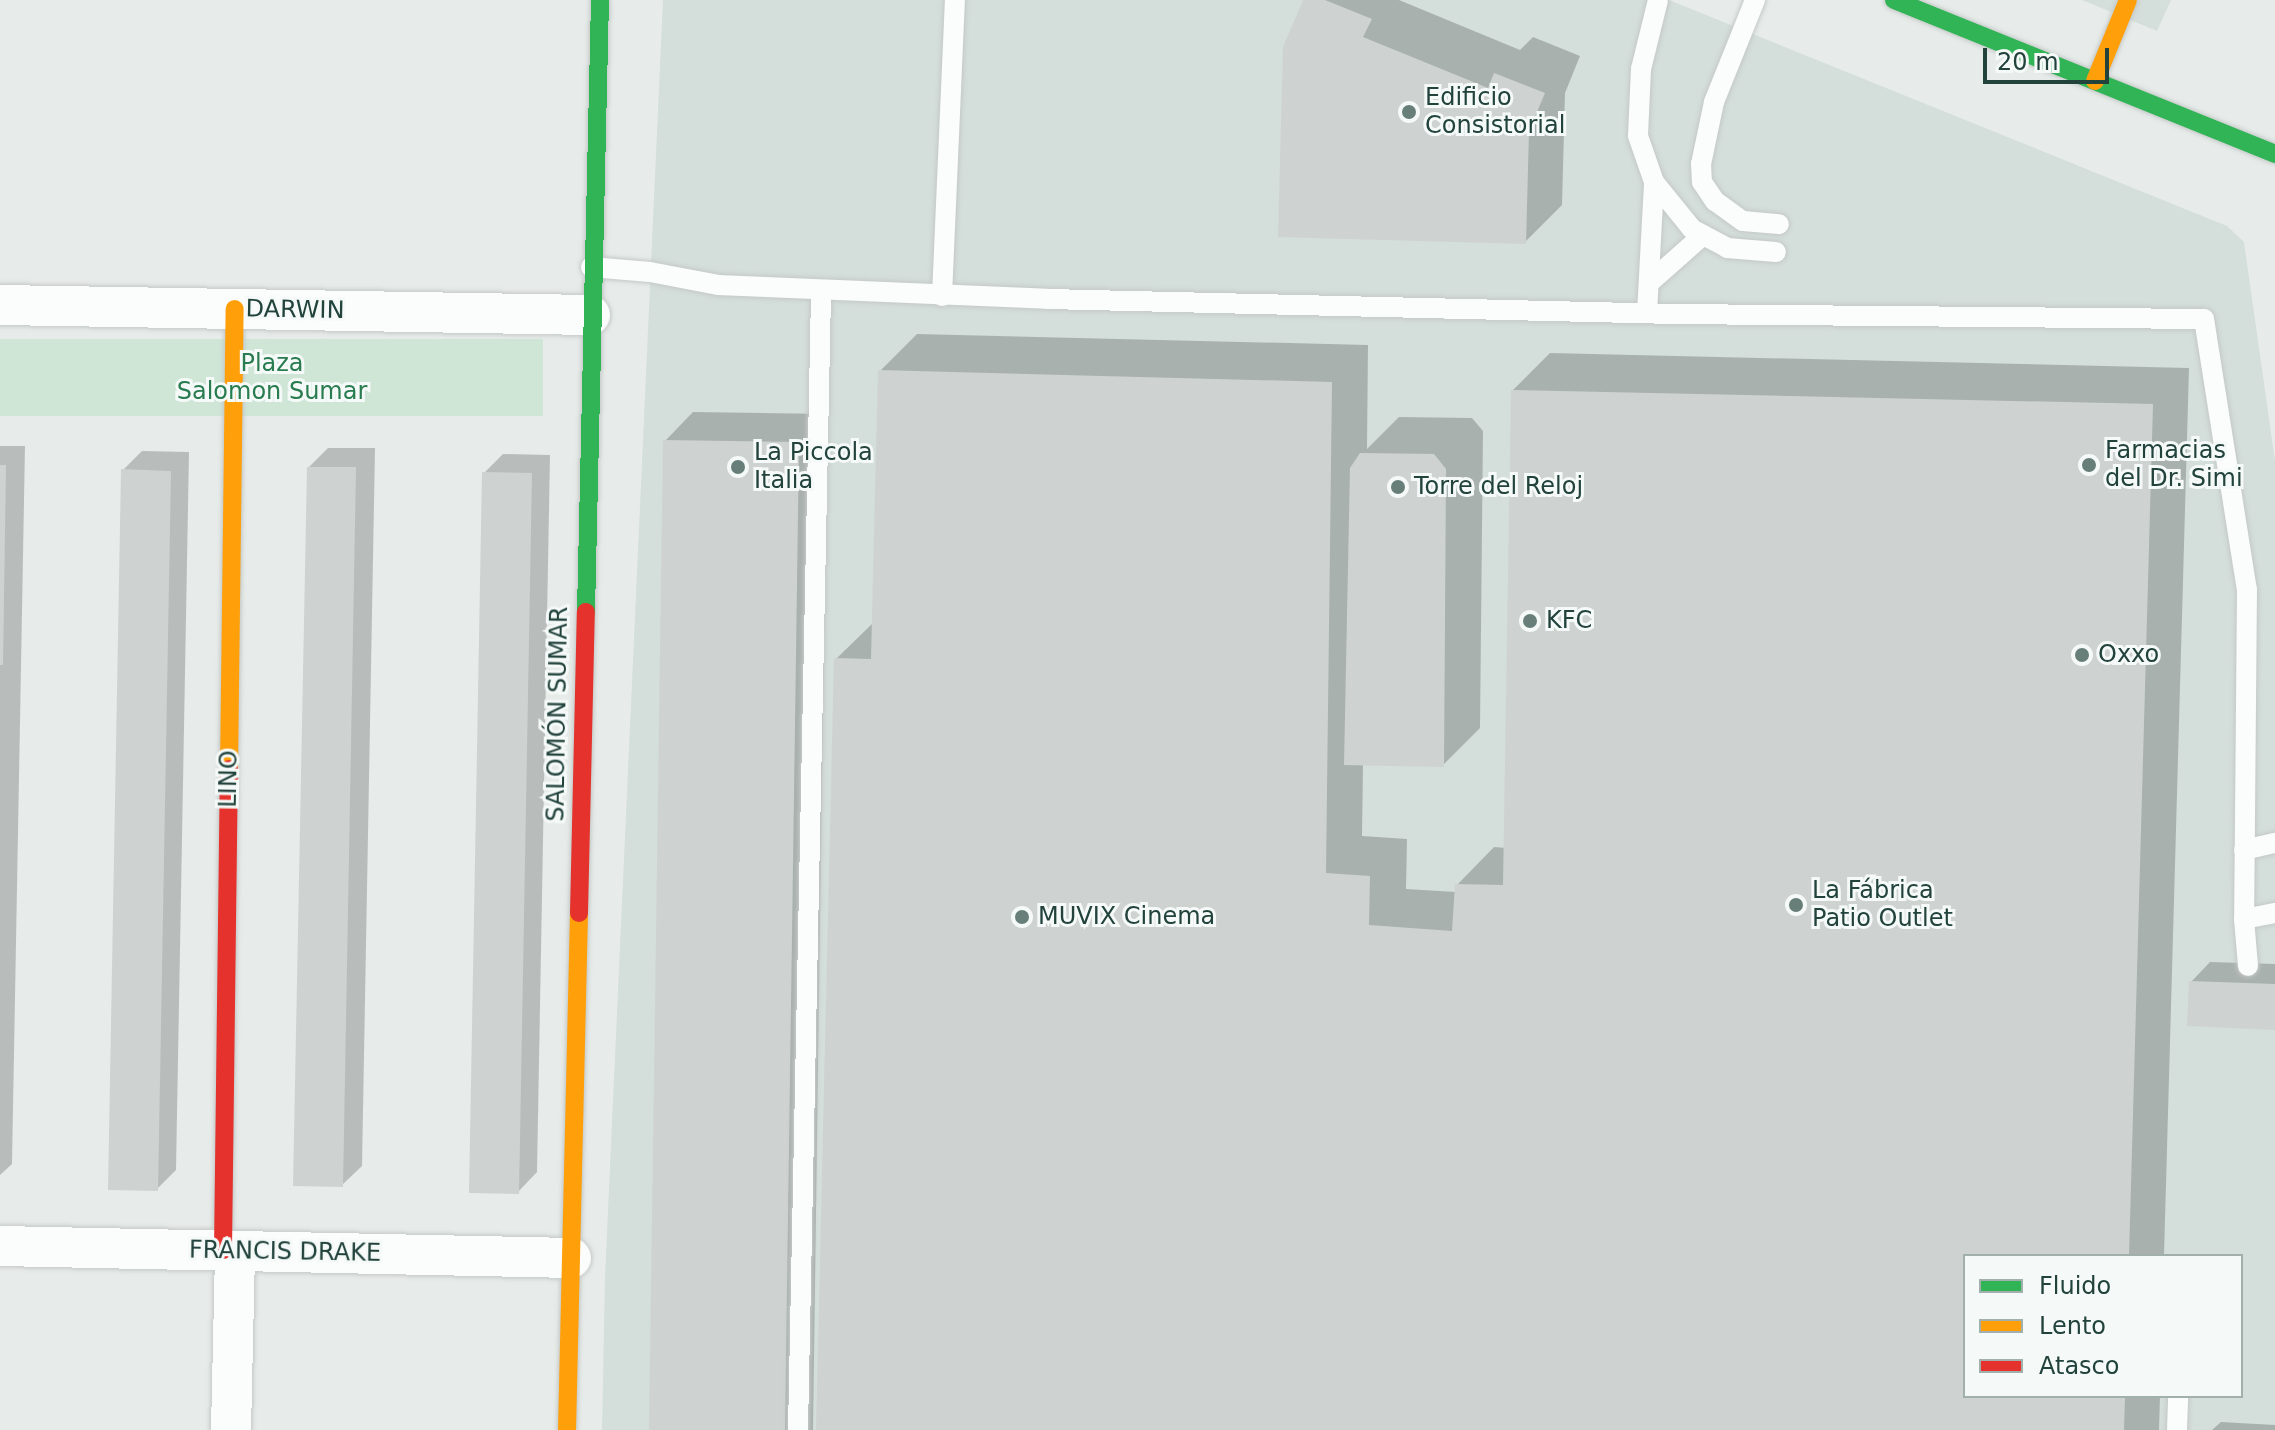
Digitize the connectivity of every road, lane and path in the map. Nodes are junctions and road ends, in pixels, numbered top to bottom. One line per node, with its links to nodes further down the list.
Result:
1 (600, 0): 13 (street, SALOMÓN SUMAR)
2 (955, 0): 16 (lane)
3 (1658, 0): 9 (lane)
4 (1755, 0): 10 (lane)
5 (1894, 0): 7 (street)
6 (2128, 0): 7 (street)
7 (2095, 81): 8 (street)
8 (2275, 154)
9 (1654, 182): 11 (lane); 14 (lane)
10 (1779, 224)
11 (1703, 235): 12 (lane); 14 (lane)
12 (1776, 252)
13 (591, 267): 15 (lane); 20 (street, SALOMÓN SUMAR)
14 (1649, 283): 19 (lane)
15 (821, 290): 16 (lane); 32 (lane)
16 (942, 296): 19 (lane)
17 (0, 305): 18 (street, DARWIN)
18 (235, 309): 20 (street, DARWIN); 27 (street, LINO)
19 (1647, 313): 22 (lane)
20 (590, 315): 28 (street, SALOMÓN SUMAR)
21 (2275, 843): 22 (lane)
22 (2244, 850): 24 (lane)
23 (2275, 913): 24 (lane)
24 (2244, 919): 25 (lane)
25 (2248, 966)
26 (0, 1246): 27 (street, FRANCIS DRAKE)
27 (229, 1250): 28 (street, FRANCIS DRAKE); 30 (street, LINO)
28 (571, 1258): 31 (street, SALOMÓN SUMAR)
29 (2178, 1398): 33 (lane)
30 (231, 1430)
31 (567, 1430)
32 (798, 1430)
33 (2177, 1430)

